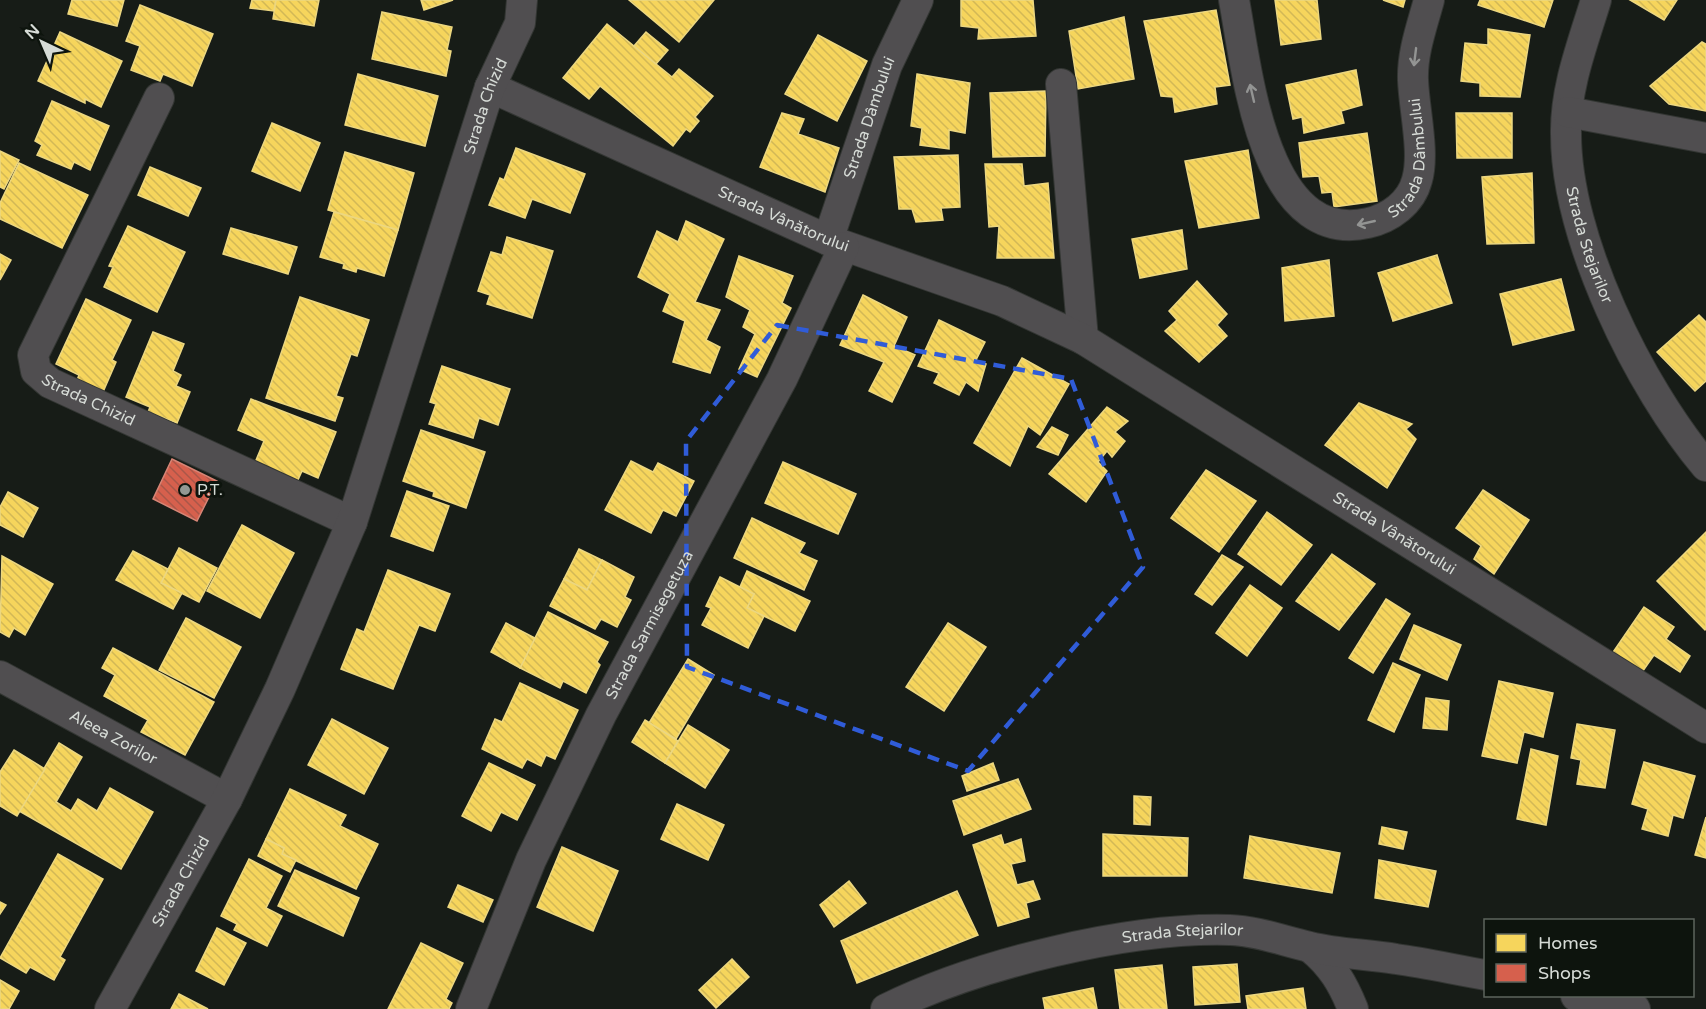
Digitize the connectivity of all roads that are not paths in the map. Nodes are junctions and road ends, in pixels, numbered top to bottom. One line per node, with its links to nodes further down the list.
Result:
1 (543, 0): 6 (street, Strada Chizid)
2 (918, 0): 12 (street, Strada Dâmbului)
3 (1234, 0): 4 (street, Strada Dâmbului, one-way to 3)
4 (1429, 0)
5 (1596, 0): 10 (street, Strada Stejarilor)
6 (521, 12): 8 (street, Strada Chizid)
7 (1061, 84): 13 (street)
8 (490, 87): 12 (street, Strada Vânătorului); 15 (street, Strada Chizid)
9 (159, 98): 15 (street, Strada Chizid)
10 (1568, 112): 11 (street); 14 (street, Strada Stejarilor)
11 (1706, 138)
12 (836, 243): 13 (street, Strada Vânătorului); 24 (street, Strada Sarmisegetuza)
13 (1083, 339): 17 (street, Strada Vânătorului)
14 (1706, 466)
15 (352, 522): 18 (street, Strada Chizid)
16 (0, 676): 18 (street, Aleea Zorilor)
17 (1706, 728)
18 (227, 800): 23 (street, Strada Chizid)
19 (1311, 948): 20 (street, Strada Stejarilor); 21 (street, Strada Stejarilor); 26 (street)
20 (1484, 975)
21 (947, 997): 25 (street, Strada Stejarilor)
22 (1581, 997): 27 (street)
23 (110, 1009)
24 (471, 1009)
25 (886, 1009)
26 (1353, 1009)
27 (1635, 1009)

